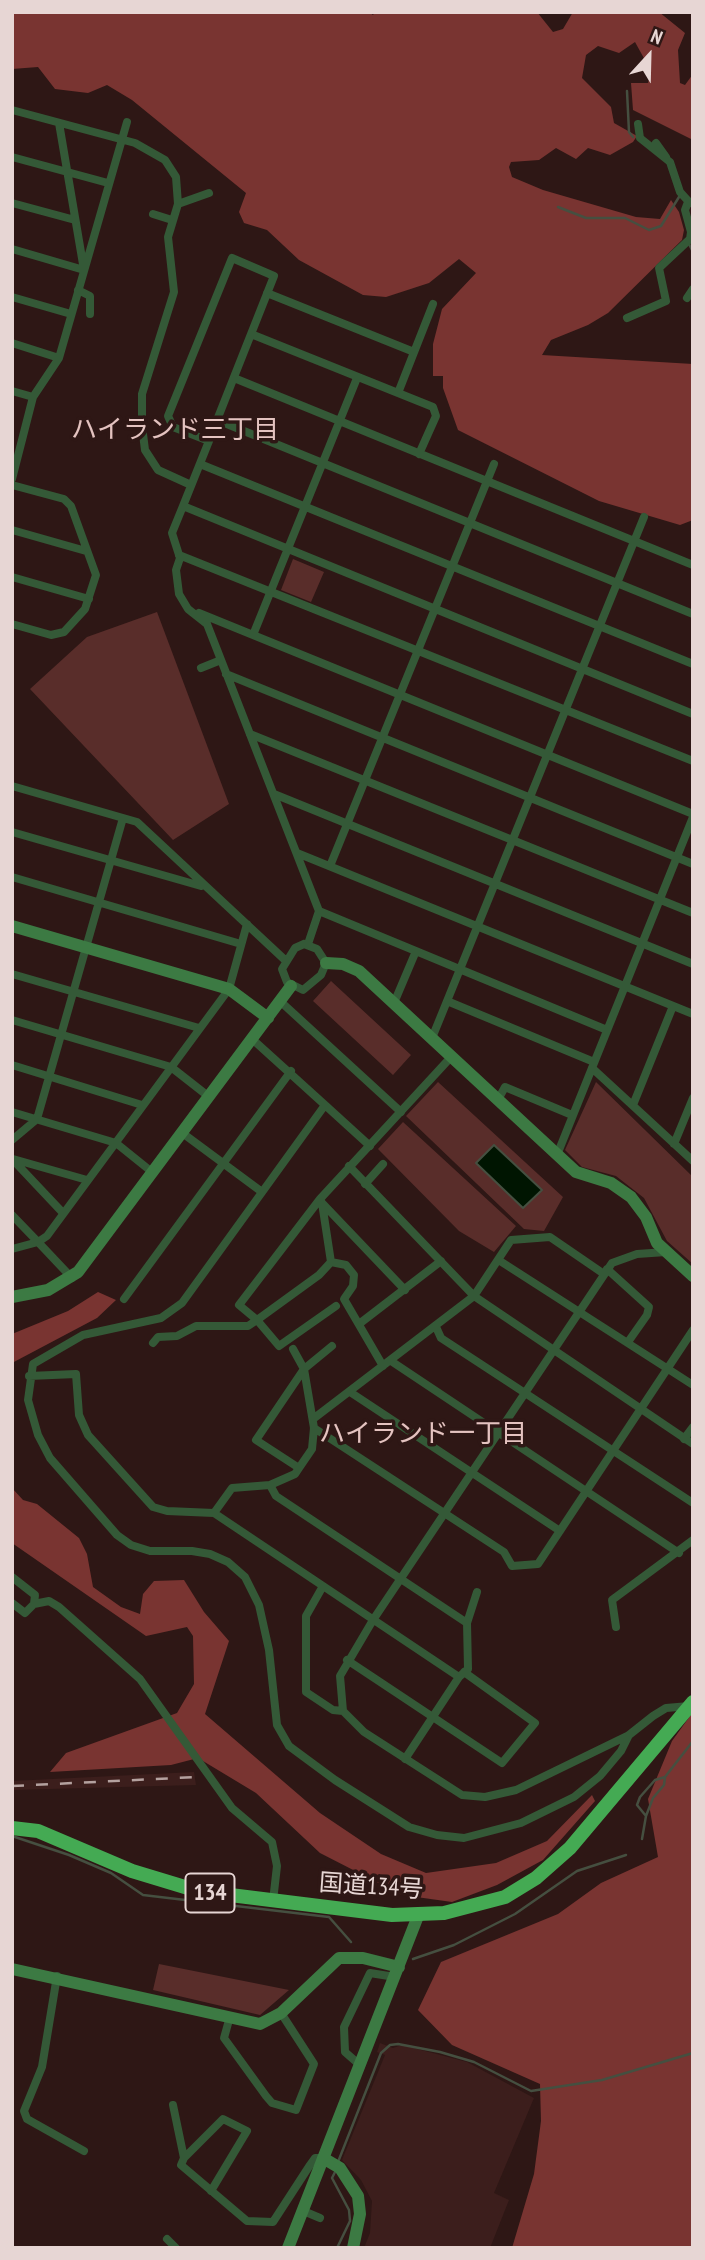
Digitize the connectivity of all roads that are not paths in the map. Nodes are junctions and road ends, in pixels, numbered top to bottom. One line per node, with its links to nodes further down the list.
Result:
1 (12, 110): 3 (street)
2 (127, 122): 5 (street)
3 (59, 123): 5 (street); 9 (street)
4 (638, 124): 8 (street)
5 (121, 142): 10 (street); 14 (street)
6 (656, 143): 8 (street)
7 (12, 157): 9 (street)
8 (670, 162): 13 (street)
9 (67, 172): 10 (street); 16 (street)
10 (108, 183): 19 (street)
11 (209, 193): 14 (street)
12 (12, 202): 16 (street)
13 (690, 203): 28 (street)
14 (178, 204): 17 (street)
15 (153, 214): 17 (street)
16 (75, 220): 19 (street)
17 (172, 220): 50 (street)
18 (12, 249): 19 (street)
19 (84, 271): 21 (street)
20 (693, 289): 24 (street)
21 (78, 290): 26 (street); 27 (street)
22 (267, 293): 29 (street); 31 (street); 42 (street)
23 (12, 297): 26 (street)
24 (687, 298)
25 (433, 304): 31 (street)
26 (71, 314): 32 (street)
27 (90, 314)
28 (627, 318)
29 (251, 334): 33 (street); 34 (street)
30 (12, 343): 32 (street)
31 (414, 352): 36 (street)
32 (59, 358): 37 (street)
33 (234, 378): 38 (street); 39 (street)
34 (357, 378): 36 (street); 39 (street)
35 (12, 391): 37 (street)
36 (398, 393): 43 (street)
37 (33, 397): 41 (street)
38 (217, 420): 42 (street); 44 (street)
39 (339, 421): 43 (street); 44 (street)
40 (12, 438): 41 (street)
41 (22, 440): 47 (street)
42 (209, 441): 45 (street)
43 (419, 454): 48 (street)
44 (322, 463): 52 (street); 54 (street)
45 (200, 464): 50 (street); 52 (street)
46 (494, 464): 48 (street)
47 (12, 479)
48 (487, 481): 54 (street); 56 (street)
49 (12, 485): 58 (street)
50 (191, 485): 51 (street)
51 (183, 506): 57 (street); 59 (street)
52 (305, 507): 57 (street); 61 (street)
53 (644, 517): 56 (street)
54 (470, 523): 61 (street); 63 (street)
55 (12, 530): 58 (street)
56 (634, 541): 60 (street); 63 (street)
57 (288, 548): 64 (street); 66 (street)
58 (86, 551): 65 (street)
59 (179, 555): 64 (street); 67 (street)
60 (693, 565)
61 (452, 567): 66 (street); 70 (street)
62 (12, 577): 65 (street)
63 (617, 583): 68 (street); 70 (street)
64 (271, 591): 71 (street); 72 (street)
65 (89, 599): 69 (street)
66 (435, 608): 72 (street); 76 (street)
67 (188, 609): 71 (street); 73 (street)
68 (693, 614)
69 (12, 624)
70 (599, 626): 74 (street); 76 (street)
71 (253, 635): 78 (street)
72 (418, 650): 78 (street); 79 (street)
73 (221, 660): 75 (street); 77 (street)
74 (693, 664)
75 (201, 668)
76 (582, 668): 79 (street); 80 (street)
77 (226, 674): 81 (street); 82 (street)
78 (400, 695): 82 (street); 83 (street)
79 (565, 710): 83 (street); 84 (street)
80 (693, 714)
81 (250, 734): 85 (street); 87 (street)
82 (383, 737): 85 (street); 88 (street)
83 (547, 754): 88 (street); 89 (street)
84 (693, 761)
85 (365, 780): 91 (street); 93 (street)
86 (12, 786): 90 (street)
87 (274, 794): 91 (street); 94 (street)
88 (530, 797): 93 (street); 95 (street)
89 (693, 816): 95 (street)
90 (123, 818): 96 (street); 101 (street)
91 (348, 823): 98 (street); 100 (street)
92 (12, 832): 96 (street)
93 (512, 840): 100 (street); 102 (street)
94 (297, 853): 98 (street); 104 (street)
95 (677, 857): 97 (street); 102 (street)
96 (111, 861): 101 (street); 103 (street)
97 (693, 864)
98 (330, 866): 108 (street)
99 (12, 877): 103 (street)
100 (495, 883): 108 (street); 111 (street)
101 (204, 887): 106 (street)
102 (660, 900): 105 (street); 111 (street)
103 (99, 902): 109 (street); 112 (street)
104 (319, 911): 110 (street); 113 (street)
105 (693, 913)
106 (247, 924): 109 (street); 114 (street)
107 (12, 926): 112 (street)
108 (477, 926): 117 (street); 120 (street)
109 (241, 944): 121 (street)
110 (308, 944): 114 (street); 115 (street)
111 (642, 944): 116 (street); 120 (street)
112 (86, 948): 121 (street); 122 (street)
113 (416, 951): 117 (street); 125 (street)
114 (285, 960): 119 (street)
115 (326, 963): 119 (street); 125 (street)
116 (693, 964)
117 (460, 969): 123 (street); 131 (street)
118 (12, 974): 122 (street)
119 (291, 986): 124 (street)
120 (625, 986): 126 (street); 131 (street)
121 (229, 989): 128 (street); 130 (street)
122 (73, 992): 130 (street); 132 (street)
123 (447, 1001): 134 (street); 137 (street)
124 (281, 1002): 128 (street); 148 (street)
125 (394, 1003): 134 (street)
126 (673, 1006): 127 (street); 146 (street)
127 (693, 1014)
128 (268, 1017): 133 (street)
129 (12, 1020): 132 (street)
130 (199, 1028): 138 (street)
131 (607, 1030): 137 (street)
132 (61, 1034): 138 (street); 140 (street)
133 (251, 1038): 139 (street); 141 (street)
134 (432, 1038): 135 (street)
135 (452, 1056): 148 (street); 156 (street)
136 (12, 1065): 140 (street)
137 (593, 1065): 146 (street); 149 (street)
138 (171, 1067): 141 (street); 144 (street)
139 (291, 1071): 145 (street); 159 (street)
140 (49, 1076): 144 (street); 150 (street)
141 (208, 1096): 151 (street)
142 (500, 1096): 149 (street)
143 (693, 1098): 154 (street)
144 (142, 1105): 153 (street)
145 (326, 1105): 155 (street); 165 (street)
146 (633, 1105): 154 (street)
147 (12, 1112): 150 (street)
148 (401, 1112): 155 (street)
149 (572, 1115): 156 (street)
150 (37, 1119): 152 (street); 153 (street)
151 (181, 1132): 159 (street); 162 (street)
152 (12, 1140)
153 (116, 1143): 162 (street); 163 (street)
154 (674, 1144): 158 (street)
155 (370, 1146): 161 (street)
156 (557, 1154): 171 (street)
157 (13, 1159): 163 (street); 167 (street)
158 (693, 1161)
159 (223, 1164): 165 (street); 181 (street)
160 (383, 1164): 164 (street)
161 (349, 1166): 164 (street); 166 (street)
162 (152, 1172): 177 (street)
163 (87, 1180): 167 (street)
164 (365, 1184): 172 (street)
165 (262, 1192): 196 (street)
166 (321, 1201): 174 (street); 178 (street); 184 (street)
167 (63, 1213): 169 (street)
168 (12, 1215): 169 (street)
169 (38, 1242): 170 (street); 177 (street)
170 (12, 1249)
171 (666, 1252): 175 (street); 176 (street)
172 (441, 1261): 178 (street); 179 (street)
173 (500, 1261): 175 (street); 179 (street); 183 (street)
174 (331, 1262): 184 (street); 185 (street)
175 (606, 1271): 183 (street); 188 (street)
176 (693, 1276)
177 (72, 1278): 180 (street)
178 (405, 1290): 185 (street)
179 (474, 1296): 186 (street); 192 (street)
180 (12, 1297)
181 (124, 1299)
182 (337, 1306): 184 (street)
183 (579, 1310): 188 (street); 192 (street)
184 (257, 1320): 189 (street)
185 (359, 1324): 193 (street)
186 (436, 1327): 193 (street); 198 (street)
187 (693, 1330): 195 (street)
188 (628, 1342): 195 (street)
189 (153, 1343)
190 (332, 1346): 194 (street)
191 (293, 1349): 194 (street)
192 (553, 1350): 198 (street); 200 (street)
193 (387, 1364): 199 (street); 203 (street)
194 (304, 1368): 201 (street); 207 (street)
195 (668, 1368): 197 (street); 200 (street)
196 (29, 1376): 212 (street); 231 (street)
197 (693, 1385)
198 (525, 1391): 203 (street); 206 (street)
199 (350, 1392): 201 (street); 208 (street)
200 (640, 1409): 204 (street); 206 (street)
201 (314, 1423): 207 (street); 213 (street)
202 (693, 1427): 204 (street)
203 (498, 1432): 208 (street); 210 (street)
204 (684, 1439): 205 (street)
205 (693, 1444)
206 (613, 1450): 210 (street); 211 (street)
207 (299, 1468): 209 (street)
208 (472, 1472): 213 (street); 214 (street)
209 (270, 1485): 212 (street); 217 (street)
210 (586, 1491): 214 (street); 216 (street)
211 (693, 1503)
212 (214, 1513): 219 (street)
213 (444, 1514): 214 (street); 217 (street)
214 (560, 1531)
215 (693, 1540): 216 (street)
216 (679, 1553): 225 (street)
217 (400, 1579): 223 (street); 224 (street)
218 (13, 1580): 222 (street)
219 (323, 1586): 223 (street); 229 (street)
220 (477, 1592): 224 (street)
221 (12, 1603): 222 (street)
222 (34, 1604): 234 (street)
223 (373, 1620): 226 (street); 227 (street)
224 (467, 1623): 227 (street)
225 (616, 1627)
226 (347, 1660): 229 (street); 230 (street)
227 (462, 1675): 230 (street); 230 (street)
228 (691, 1704): 231 (street); 235 (highway, 国道134号 / 134)
229 (343, 1711): 232 (street)
230 (433, 1717): 232 (street)
231 (629, 1735): 232 (street)
232 (405, 1759)
233 (12, 1828): 234 (highway, 国道134号 / 134)
234 (273, 1901): 235 (highway, 国道134号 / 134)
235 (418, 1916): 237 (street)
236 (12, 1969): 238 (street)
237 (397, 1972): 239 (street); 241 (street); 241 (street)
238 (57, 1976): 240 (street); 243 (street)
239 (281, 2013): 240 (street); 240 (street)
240 (229, 2020)
241 (361, 2066): 245 (street)
242 (173, 2105): 244 (street)
243 (84, 2151)
244 (184, 2158): 246 (street); 246 (street)
245 (332, 2163): 246 (street); 247 (street); 252 (street)
246 (211, 2191)
247 (301, 2210): 248 (street); 251 (street)
248 (320, 2218)
249 (167, 2239): 250 (street)
250 (176, 2248)
251 (288, 2248)
252 (353, 2248)

